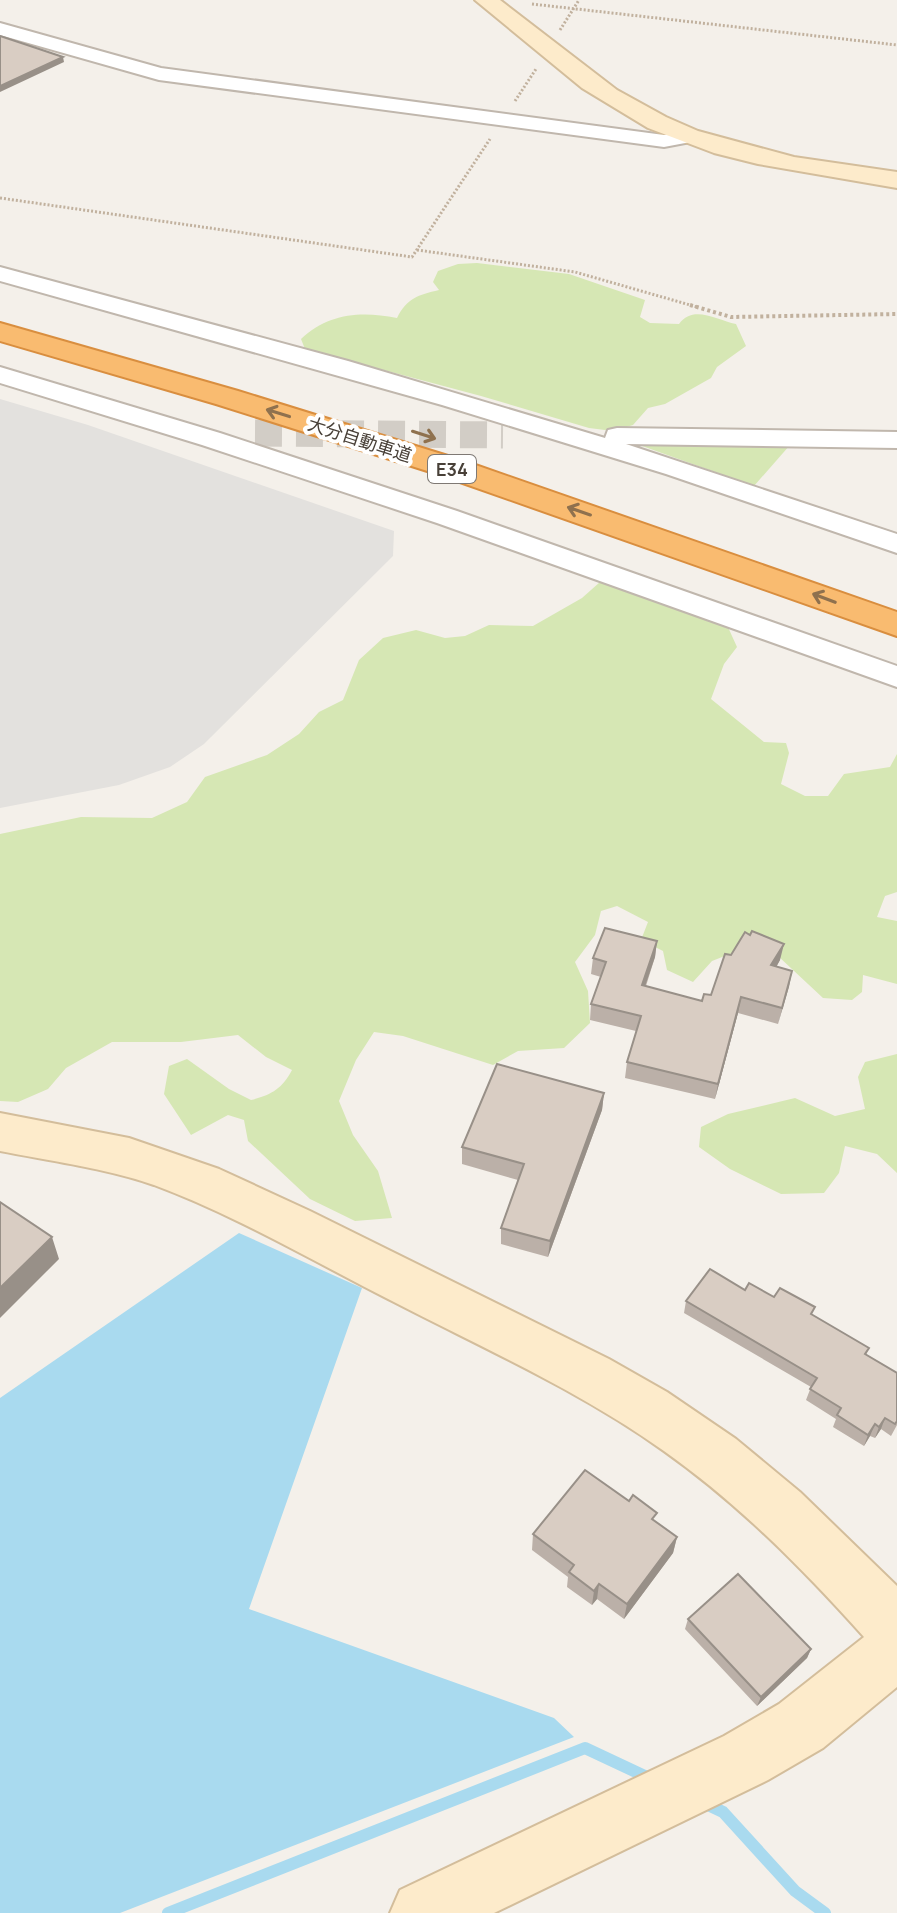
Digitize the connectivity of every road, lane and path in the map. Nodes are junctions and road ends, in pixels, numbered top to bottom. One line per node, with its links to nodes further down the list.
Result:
1 (486, 0): 6 (street)
2 (579, 0): 4 (path)
3 (0, 29): 5 (street)
4 (897, 45)
5 (503, 121): 6 (street); 9 (path)
6 (694, 136): 7 (street)
7 (897, 180)
8 (0, 198): 9 (path)
9 (416, 250): 12 (path)
10 (0, 274): 17 (street)
11 (0, 310): 21 (highway, 大分自動車道 / E34, one-way to 21)
12 (897, 314)
13 (0, 332): 22 (highway, 大分自動車道 / E34, one-way to 13)
14 (0, 375): 18 (street)
15 (255, 433): 18 (street)
16 (503, 435): 17 (street)
17 (567, 435): 19 (street); 20 (street)
18 (211, 439): 23 (street)
19 (897, 440)
20 (897, 544)
21 (897, 596)
22 (897, 625)
23 (897, 677)
24 (0, 1132): 25 (street)
25 (897, 1629)
26 (897, 1647): 27 (street)
27 (423, 1913)

